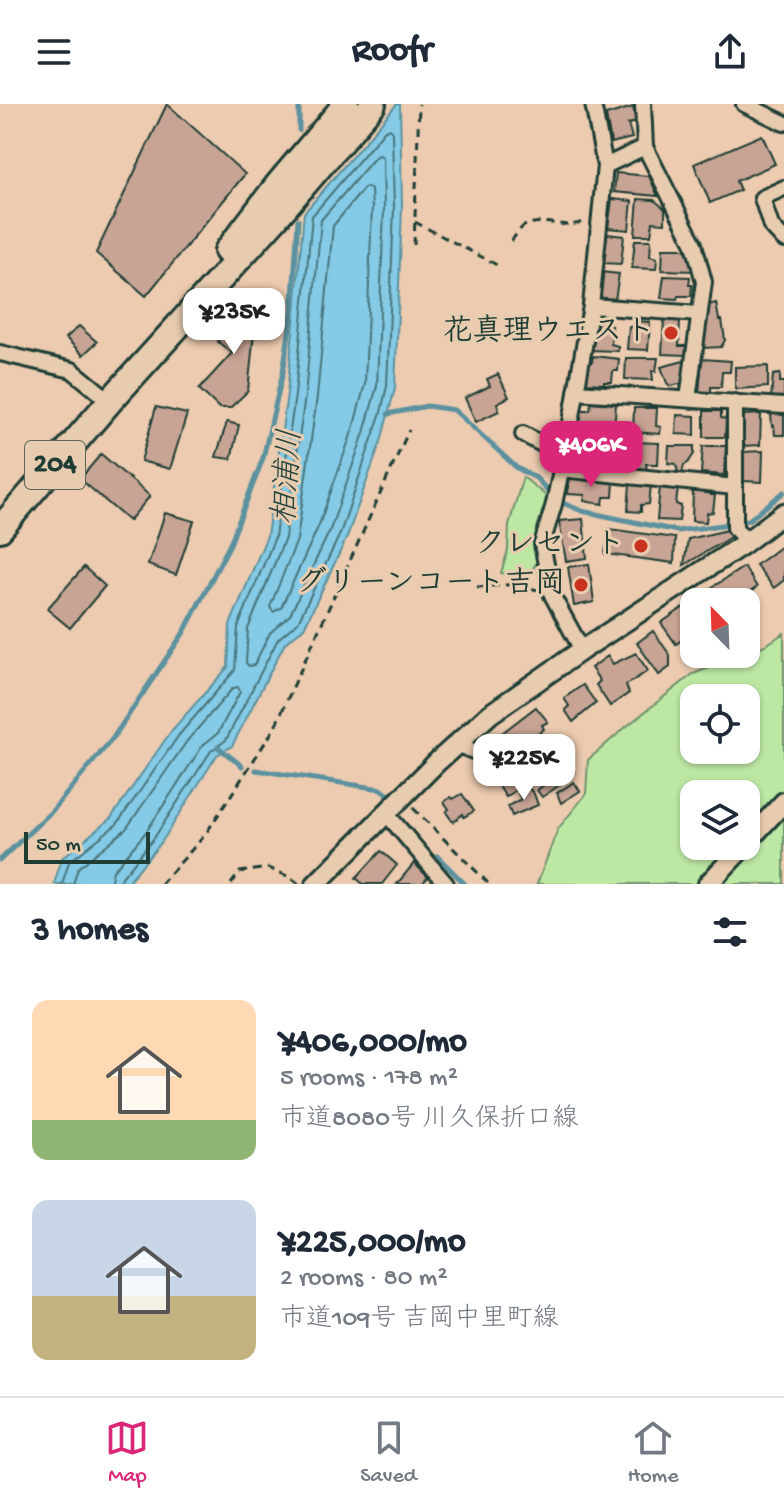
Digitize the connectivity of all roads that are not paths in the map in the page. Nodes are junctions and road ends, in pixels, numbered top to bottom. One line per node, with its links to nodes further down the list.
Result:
1 (346, 104): 16 (highway, 204)
2 (373, 104): 16 (highway, 204)
3 (593, 104): 8 (street)
4 (643, 104): 7 (street)
5 (744, 104): 6 (street)
6 (784, 123)
7 (645, 147): 8 (street); 12 (street)
8 (605, 166): 11 (street)
9 (784, 188): 10 (street)
10 (784, 240)
11 (591, 306): 12 (street); 14 (street)
12 (699, 314): 15 (street)
13 (0, 353): 16 (street)
14 (576, 392): 15 (street); 20 (street)
15 (688, 399): 17 (street)
16 (110, 401): 23 (highway, 204)
17 (735, 402): 18 (street); 21 (street)
18 (784, 406)
19 (523, 434): 20 (street)
20 (562, 463): 21 (street); 25 (street)
21 (735, 487): 24 (street)
22 (784, 513): 24 (street)
23 (0, 529)
24 (747, 542): 25 (street)
25 (582, 650): 26 (street)
26 (456, 744): 27 (street); 29 (street)
27 (522, 754)
28 (784, 802): 30 (street)
29 (386, 813): 32 (street); 33 (street)
30 (760, 828)
31 (731, 860): 34 (street)
32 (443, 882)
33 (316, 884)
34 (708, 884)

